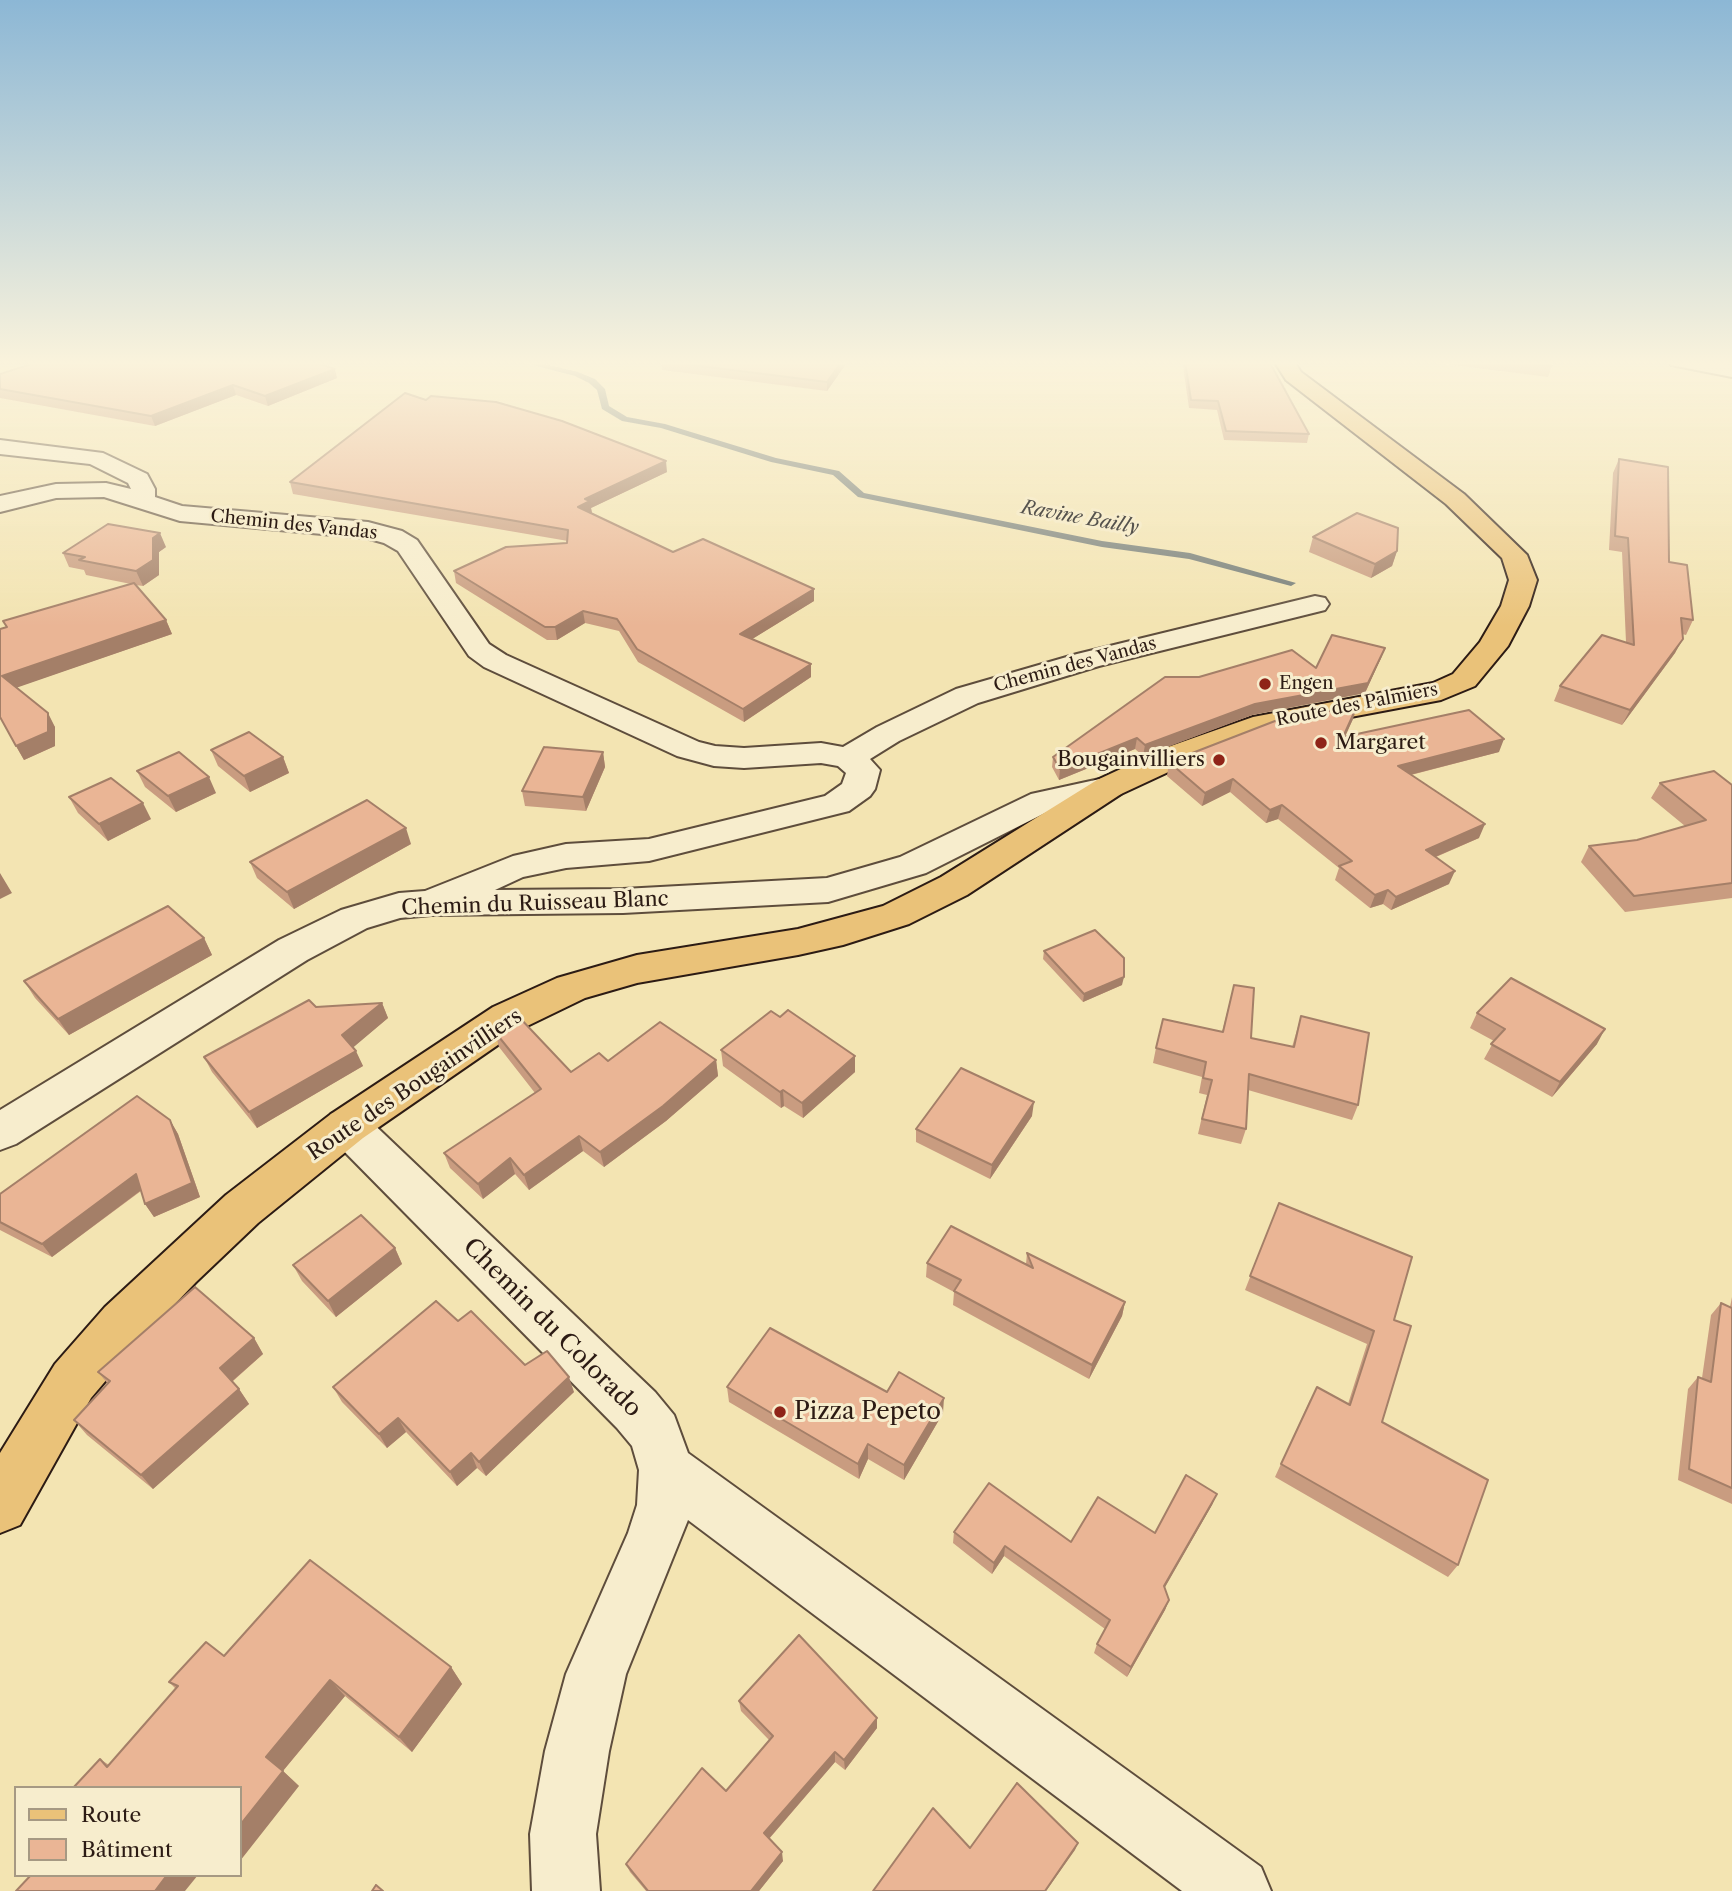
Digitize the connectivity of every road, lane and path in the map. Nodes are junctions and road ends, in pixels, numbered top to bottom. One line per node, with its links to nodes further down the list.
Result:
1 (19, 449): 3 (street)
2 (1389, 449): 7 (main road, Route des Palmiers)
3 (143, 499): 4 (street, Chemin des Vandas); 6 (street, Chemin des Vandas)
4 (0, 504)
5 (1315, 604): 6 (street, Chemin des Vandas)
6 (848, 758): 8 (street)
7 (1109, 787): 8 (street, Chemin du Ruisseau Blanc); 9 (main road, Route des Bougainvilliers)
8 (431, 903): 10 (street, Chemin du Ruisseau Blanc)
9 (347, 1126): 11 (street, Chemin du Colorado); 12 (main road, Route des Bougainvilliers)
10 (0, 1132)
11 (666, 1470): 13 (street, Chemin du Colorado); 14 (street)
12 (0, 1505)
13 (566, 1891)
14 (1237, 1891)

